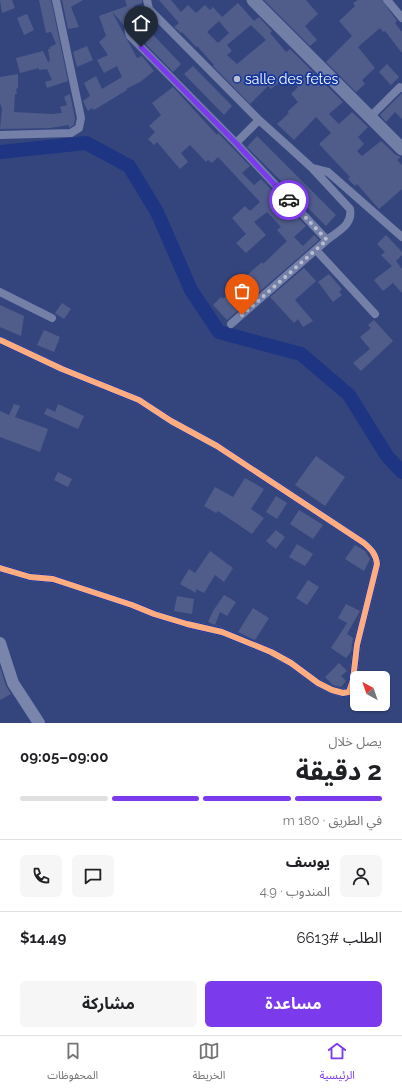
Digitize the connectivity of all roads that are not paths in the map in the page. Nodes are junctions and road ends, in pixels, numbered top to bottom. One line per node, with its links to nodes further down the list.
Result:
1 (56, 0): 10 (street)
2 (147, 0): 5 (street)
3 (253, 0): 8 (main road)
4 (387, 0): 6 (street)
5 (149, 9): 9 (street); 11 (street)
6 (402, 18)
7 (402, 88): 8 (street)
8 (370, 117): 12 (main road)
9 (259, 120): 11 (street); 13 (street)
10 (0, 135)
11 (236, 143): 15 (street)
12 (402, 149)
13 (312, 168): 14 (street); 15 (street)
14 (402, 237)
15 (327, 240): 16 (street)
16 (316, 250): 18 (street); 20 (street)
17 (0, 292): 19 (street)
18 (375, 314)
19 (52, 318)
20 (231, 324)
21 (0, 340): 22 (street)
22 (0, 568)
23 (0, 643): 24 (main road)
24 (39, 723)

